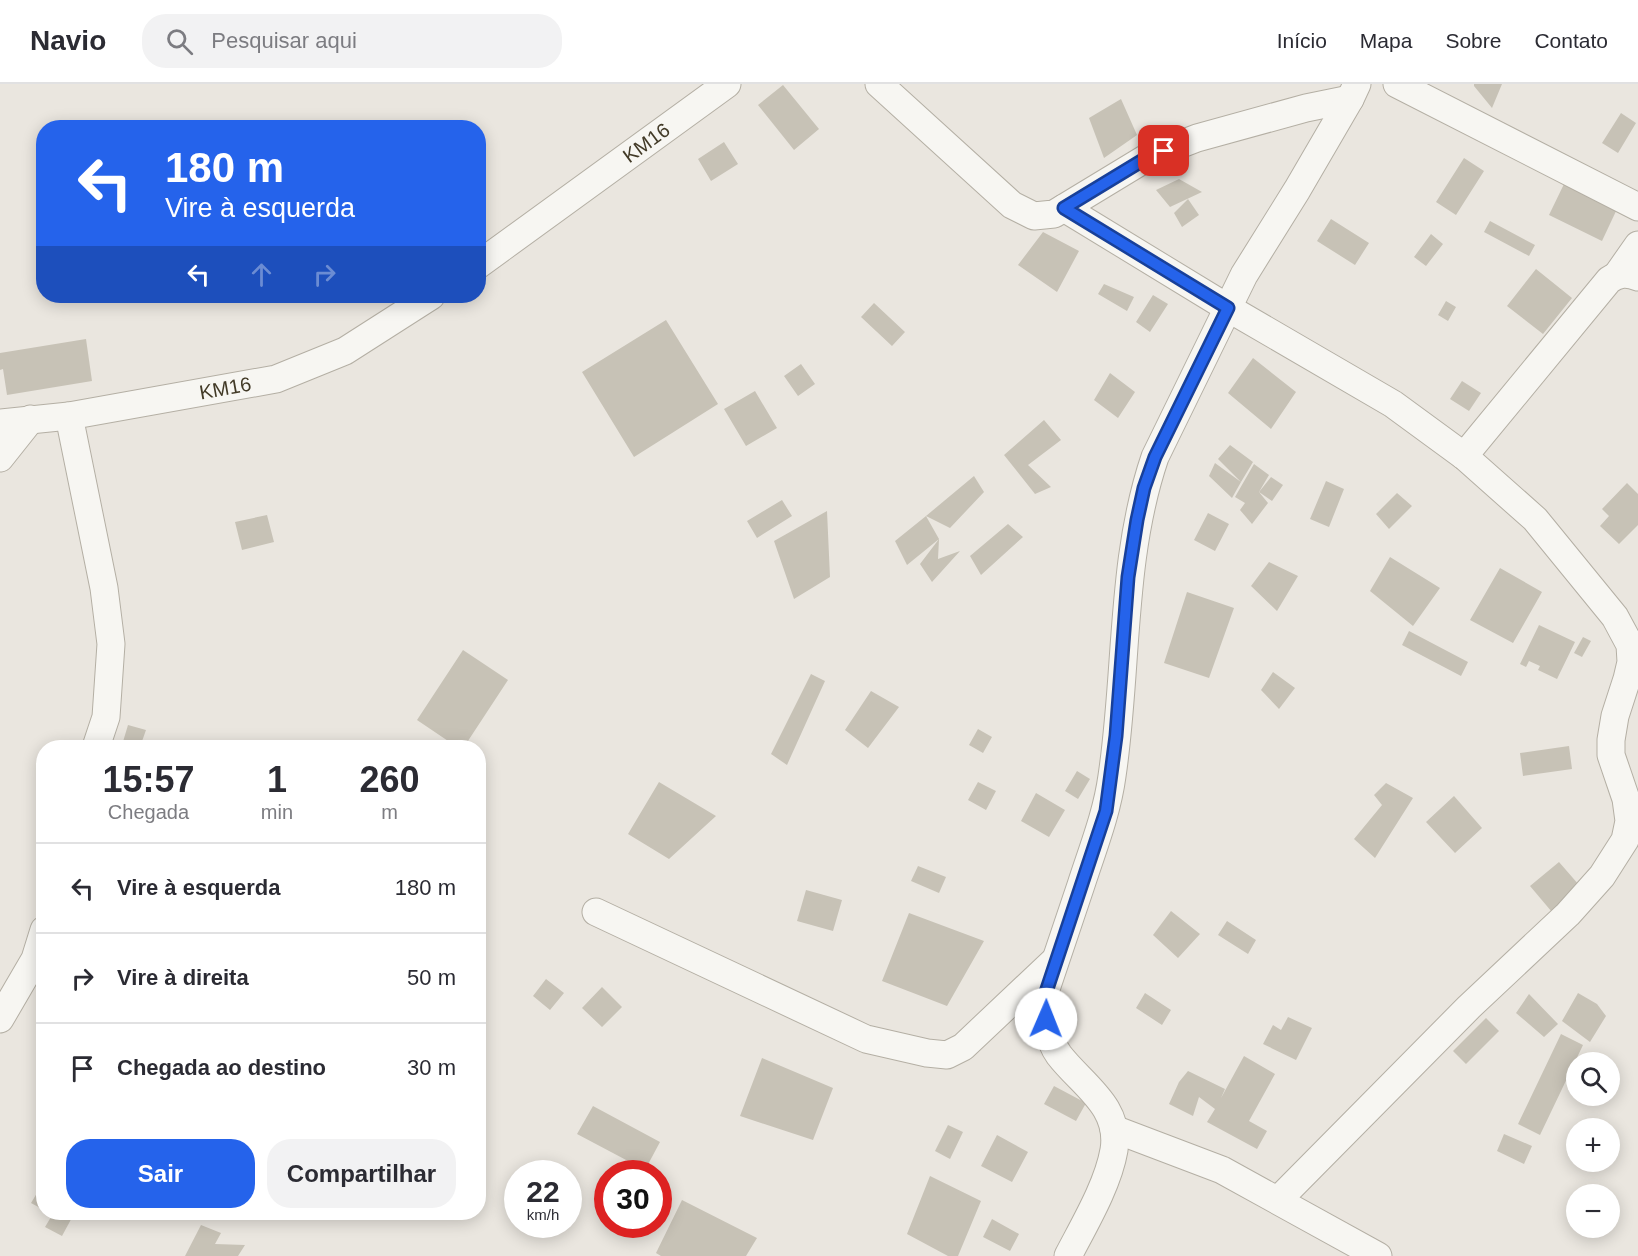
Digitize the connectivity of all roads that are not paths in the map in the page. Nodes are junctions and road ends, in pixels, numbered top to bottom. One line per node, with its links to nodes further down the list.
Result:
1 (727, 84): 8 (street, KM16)
2 (879, 84): 6 (street)
3 (1396, 84): 5 (street)
4 (1354, 92): 6 (street); 11 (street)
5 (1638, 207)
6 (1064, 208): 11 (street)
7 (1638, 245): 9 (street)
8 (486, 259)
9 (1627, 276): 15 (street)
10 (420, 303): 12 (street, KM16)
11 (1228, 308): 15 (street); 20 (street)
12 (69, 416): 13 (street, KM16); 17 (street)
13 (31, 419): 14 (street, KM16); 16 (street)
14 (0, 423)
15 (1464, 456): 23 (street)
16 (0, 458)
17 (98, 740)
18 (596, 912): 20 (street)
19 (36, 956): 21 (street)
20 (1056, 959): 22 (street)
21 (0, 1019)
22 (1114, 1129): 23 (street); 24 (street)
23 (1278, 1200): 25 (street)
24 (1068, 1256)
25 (1378, 1256)

